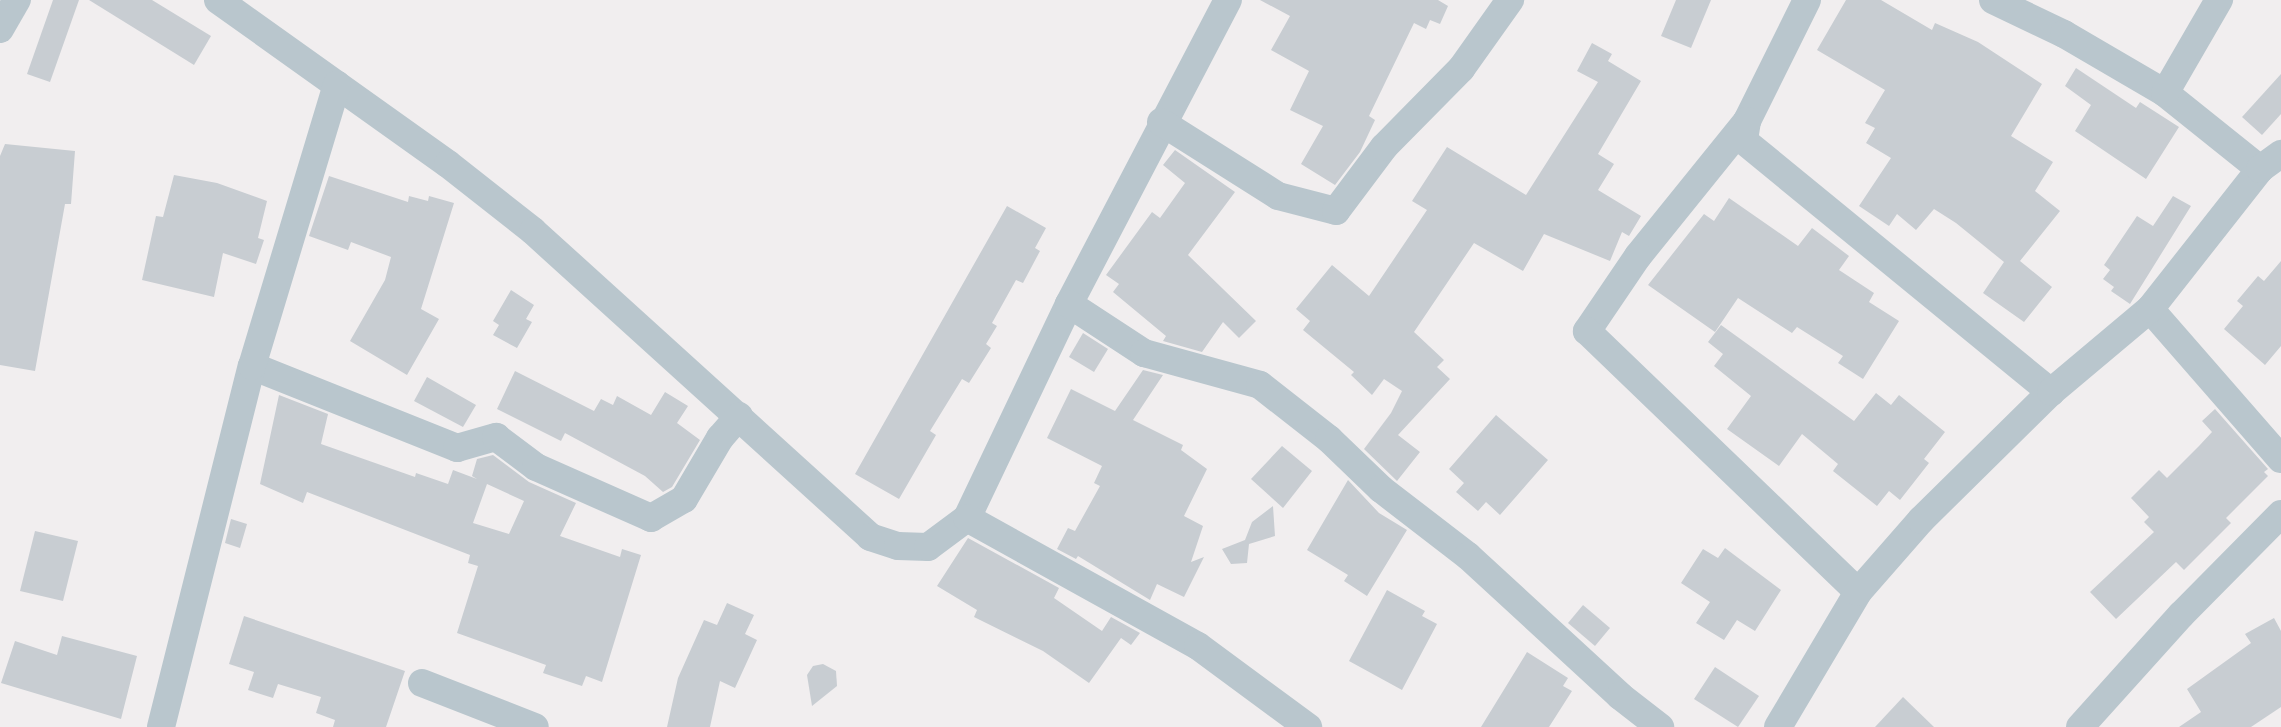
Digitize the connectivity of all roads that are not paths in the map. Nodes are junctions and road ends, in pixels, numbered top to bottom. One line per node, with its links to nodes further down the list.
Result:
1 (17, 0): 8 (street)
2 (218, 0): 9 (street)
3 (1228, 0): 12 (street)
4 (1510, 0): 12 (street)
5 (1807, 0): 11 (street)
6 (1993, 0): 10 (street)
7 (2219, 0): 10 (street)
8 (0, 29)
9 (337, 85): 16 (street); 18 (street)
10 (2165, 93): 13 (street)
11 (1747, 121): 17 (street); 22 (street)
12 (1161, 122): 14 (street)
13 (2270, 162): 15 (street)
14 (1069, 304): 21 (street); 27 (street)
15 (2150, 309): 17 (street); 19 (street)
16 (252, 366): 18 (street); 24 (street)
17 (2051, 392): 22 (street)
18 (739, 416): 21 (street)
19 (2281, 459)
20 (2281, 514): 29 (street)
21 (967, 518): 26 (street)
22 (1858, 592): 28 (street)
23 (422, 683): 25 (street)
24 (161, 727)
25 (535, 727)
26 (1308, 727)
27 (1660, 727)
28 (1778, 727)
29 (2080, 727)

